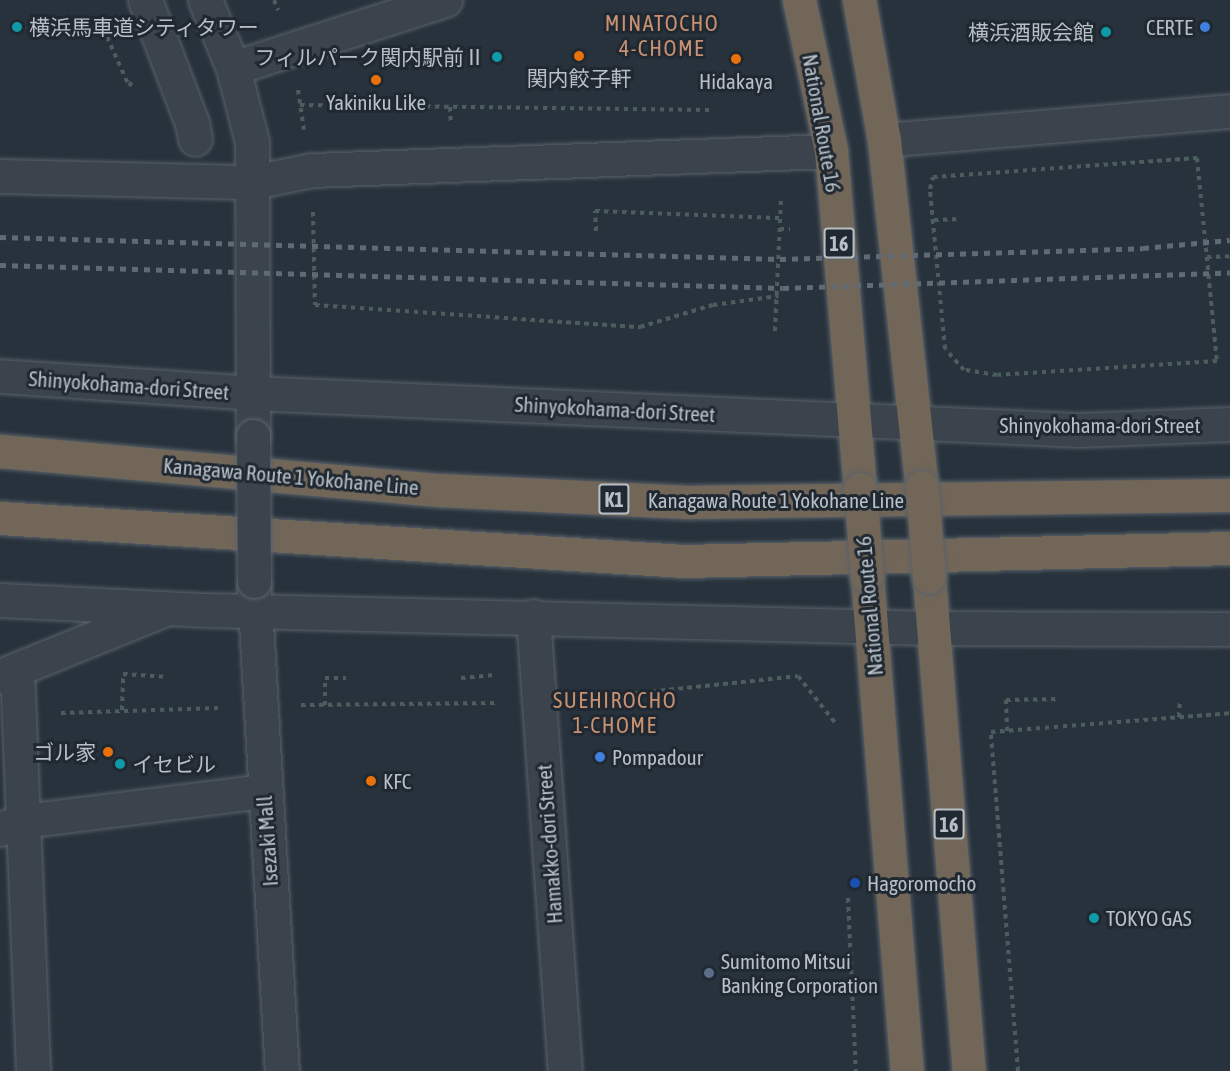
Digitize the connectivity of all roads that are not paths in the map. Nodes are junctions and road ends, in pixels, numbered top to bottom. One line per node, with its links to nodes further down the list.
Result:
1 (145, 0): 8 (street)
2 (205, 0): 6 (street, Isezaki Mall)
3 (445, 0): 6 (street)
4 (799, 0): 10 (highway, National Route 16 / 16)
5 (859, 0): 9 (highway, 16)
6 (233, 68): 12 (street, Isezaki Mall)
7 (1230, 111): 9 (street)
8 (195, 139)
9 (884, 140): 16 (highway, 16)
10 (831, 151): 12 (street); 15 (highway, National Route 16 / 16)
11 (0, 176): 12 (street)
12 (253, 182): 14 (street, Isezaki Mall)
13 (0, 376): 14 (street, Shinyokohama-dori Street)
14 (253, 393): 15 (street, Shinyokohama-dori Street); 22 (street, Isezaki Mall, bridge)
15 (854, 419): 16 (street, Shinyokohama-dori Street); 26 (highway, National Route 16 / 16, bridge)
16 (917, 422): 17 (street, Shinyokohama-dori Street); 27 (highway, 16, bridge)
17 (1230, 424)
18 (0, 451): 19 (highway, Kanagawa Route 1 Yokohane Line / K1)
19 (1230, 495)
20 (0, 518): 21 (highway)
21 (1230, 548)
22 (254, 596): 24 (street); 25 (street); 30 (street, Isezaki Mall)
23 (0, 600): 24 (street)
24 (167, 608): 29 (street)
25 (533, 616): 26 (street); 34 (street, Hamakko-dori Street)
26 (871, 626): 27 (street); 35 (highway, National Route 16 / 16)
27 (933, 628): 28 (street); 36 (highway, 16)
28 (1230, 629)
29 (9, 674): 31 (street)
30 (264, 791): 31 (street); 33 (street, Isezaki Mall)
31 (11, 825): 32 (street)
32 (33, 1071)
33 (282, 1071)
34 (565, 1071)
35 (908, 1071)
36 (969, 1071)

